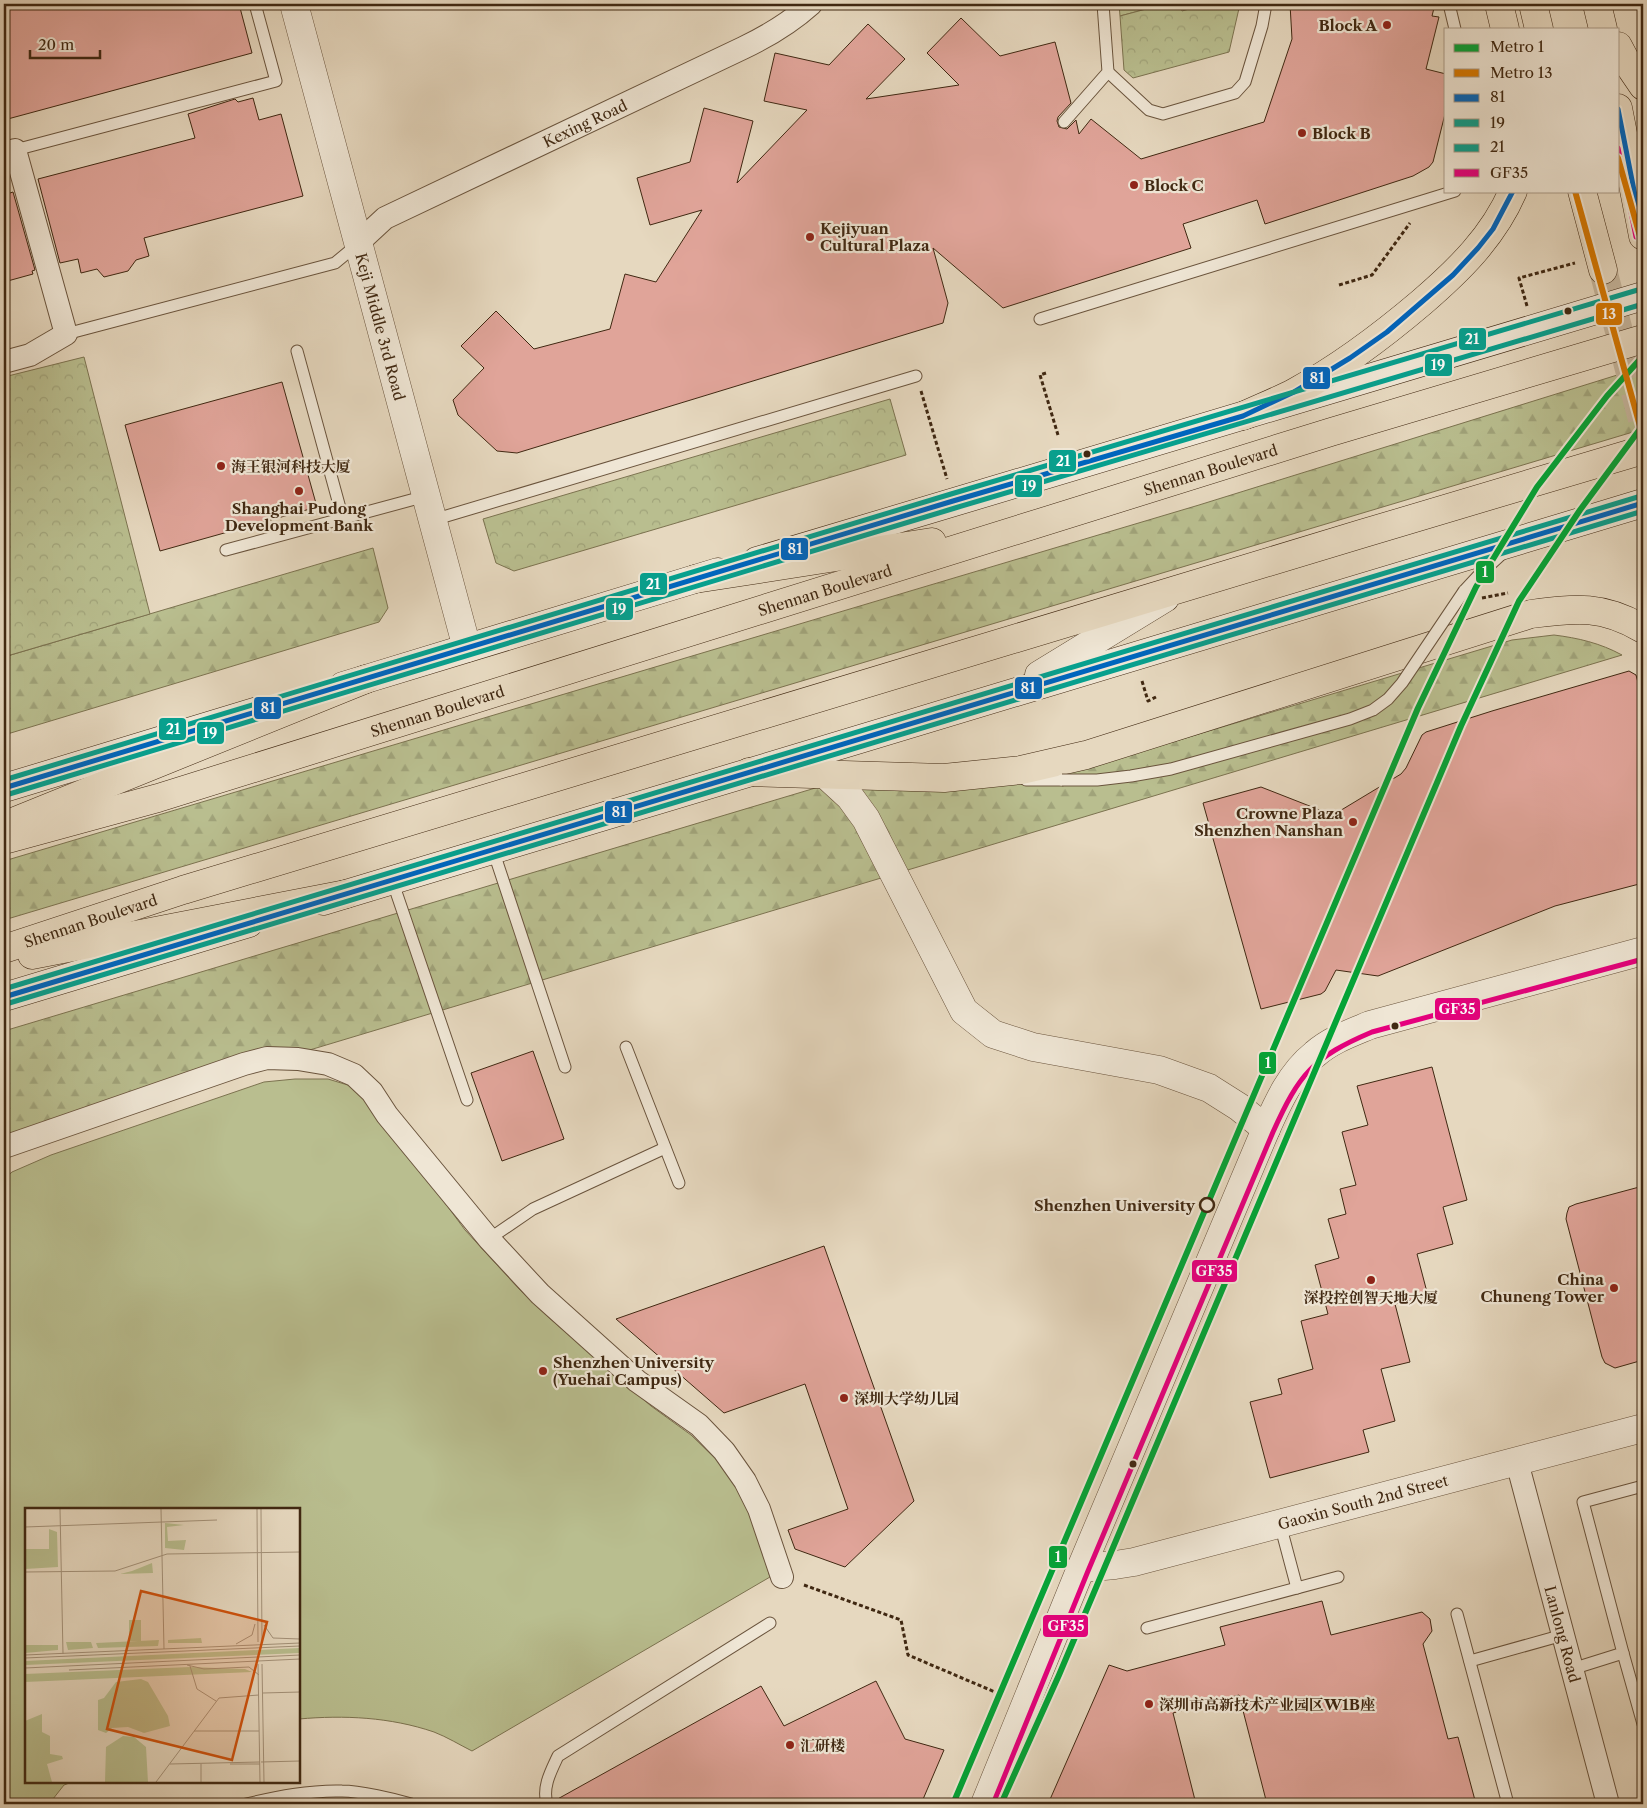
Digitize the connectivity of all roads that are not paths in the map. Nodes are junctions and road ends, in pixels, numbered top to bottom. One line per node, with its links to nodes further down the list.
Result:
1 (255, 4): 15 (lane)
2 (294, 4): 20 (main road, Keji Middle 3rd Road)
3 (811, 4): 20 (street, Kexing Road)
4 (1103, 4): 11 (lane)
5 (1266, 4): 11 (lane)
6 (1449, 4): 8 (lane)
7 (1533, 4): 9 (main road)
8 (1455, 28)
9 (1539, 28)
10 (1620, 50): 12 (main road)
11 (1108, 72): 14 (lane)
12 (1643, 86)
13 (1620, 118): 19 (main road)
14 (1064, 122)
15 (10, 151): 24 (street)
16 (1452, 192): 23 (lane)
17 (1513, 192): 29 (main road)
18 (1582, 192): 21 (main road)
19 (1643, 236)
20 (358, 243): 24 (lane); 32 (main road, Keji Middle 3rd Road)
21 (1590, 266)
22 (1643, 296): 29 (main road)
23 (1040, 319)
24 (66, 334): 27 (street)
25 (1643, 339): 34 (main road, Shennan Boulevard)
26 (297, 351): 33 (lane)
27 (4, 362)
28 (916, 376): 32 (lane)
29 (1243, 416): 37 (main road)
30 (1643, 450): 38 (main road, Shennan Boulevard)
31 (1643, 503): 35 (main road)
32 (430, 508): 33 (lane); 40 (main road, Keji Middle 3rd Road)
33 (343, 519): 36 (lane)
34 (1025, 528): 37 (main road); 48 (main road, Shennan Boulevard)
35 (1516, 541): 42 (main road); 45 (lane, bridge)
36 (226, 550)
37 (695, 580): 40 (main road)
38 (1180, 588): 42 (main road); 52 (main road, Shennan Boulevard)
39 (1643, 629): 45 (main road)
40 (467, 648): 41 (main road)
41 (366, 679): 46 (main road); 47 (main road)
42 (1006, 695): 43 (main road)
43 (749, 772): 44 (main road); 49 (main road)
44 (826, 775): 45 (main road); 59 (main road)
45 (944, 778)
46 (4, 788)
47 (4, 825)
48 (4, 840)
49 (493, 850): 50 (main road); 57 (lane)
50 (392, 880): 51 (main road); 58 (lane)
51 (346, 894): 54 (main road); 55 (main road)
52 (4, 949)
53 (1643, 952): 59 (main road)
54 (4, 961)
55 (4, 997)
56 (626, 1047): 61 (lane)
57 (565, 1067)
58 (467, 1100)
59 (1266, 1129): 68 (main road)
60 (4, 1147): 63 (street)
61 (665, 1148): 62 (lane); 63 (lane)
62 (679, 1183)
63 (489, 1239): 70 (street)
64 (1643, 1428): 65 (main road, Gaoxin South 2nd Street)
65 (1517, 1462): 67 (main road, Gaoxin South 2nd Street); 75 (street, Lanlong Road)
66 (1643, 1486): 76 (lane)
67 (1280, 1524): 68 (main road, Gaoxin South 2nd Street); 71 (lane)
68 (1081, 1568): 83 (main road)
69 (1338, 1576): 71 (lane)
70 (782, 1578)
71 (1297, 1588): 74 (lane)
72 (1457, 1614): 77 (lane)
73 (770, 1624): 82 (lane)
74 (1147, 1628)
75 (1563, 1635): 77 (lane); 78 (street, Lanlong Road)
76 (1623, 1653): 78 (lane); 79 (lane)
77 (1470, 1661): 84 (lane)
78 (1572, 1669): 85 (street, Lanlong Road)
79 (1643, 1724)
80 (246, 1804): 81 (lane)
81 (411, 1804)
82 (547, 1804)
83 (985, 1804)
84 (1508, 1804)
85 (1608, 1804)

